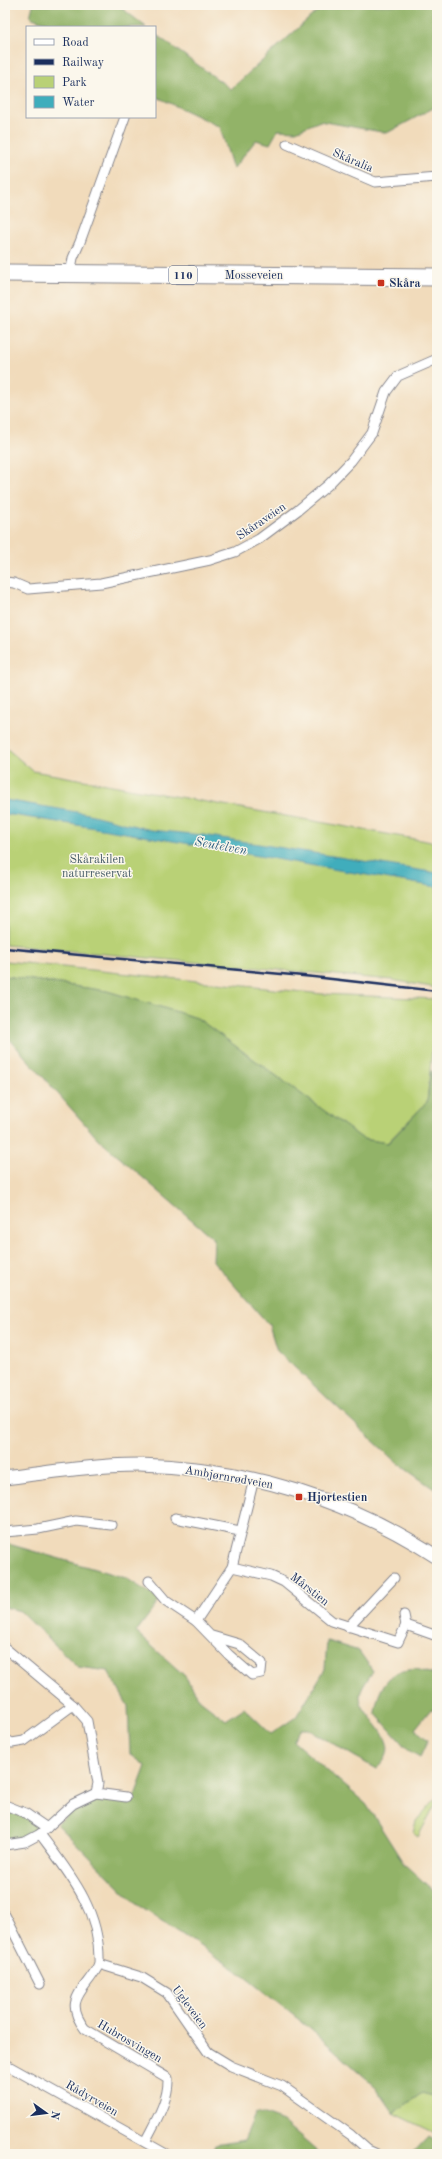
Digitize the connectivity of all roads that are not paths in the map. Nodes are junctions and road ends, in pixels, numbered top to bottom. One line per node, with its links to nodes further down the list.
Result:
1 (125, 118): 5 (street)
2 (286, 144): 3 (street, Skåralia)
3 (437, 177)
4 (5, 273): 5 (highway, Mosseveien / 110)
5 (70, 274): 6 (highway, Mosseveien / 110)
6 (437, 277)
7 (437, 359): 8 (street, Skåraveien)
8 (5, 582)
9 (5, 1478): 10 (street, Ambjørnrødveien)
10 (254, 1479): 13 (street); 15 (street, Ambjørnrødveien)
11 (175, 1518): 13 (street)
12 (111, 1525): 14 (street)
13 (240, 1531): 16 (street)
14 (5, 1532)
15 (437, 1557)
16 (232, 1567): 20 (street); 22 (street, Mårstien)
17 (394, 1578): 22 (street)
18 (149, 1581): 20 (street)
19 (404, 1615): 21 (street)
20 (196, 1621): 23 (street)
21 (406, 1625): 22 (street, Mårstien); 24 (street)
22 (348, 1627)
23 (212, 1636): 23 (street)
24 (437, 1636)
25 (5, 1648): 26 (street)
26 (73, 1706): 27 (street); 28 (street)
27 (5, 1739)
28 (96, 1793): 29 (street); 31 (street)
29 (126, 1797)
30 (5, 1805): 31 (street)
31 (43, 1831): 32 (street); 34 (street)
32 (5, 1845)
33 (5, 1915): 35 (street)
34 (99, 1964): 37 (street, Hubrosvingen); 39 (street, Ugleveien)
35 (40, 1984)
36 (5, 2064): 37 (street, Rådyrveien)
37 (145, 2142): 38 (street, Rådyrveien)
38 (166, 2154)
39 (377, 2154)

